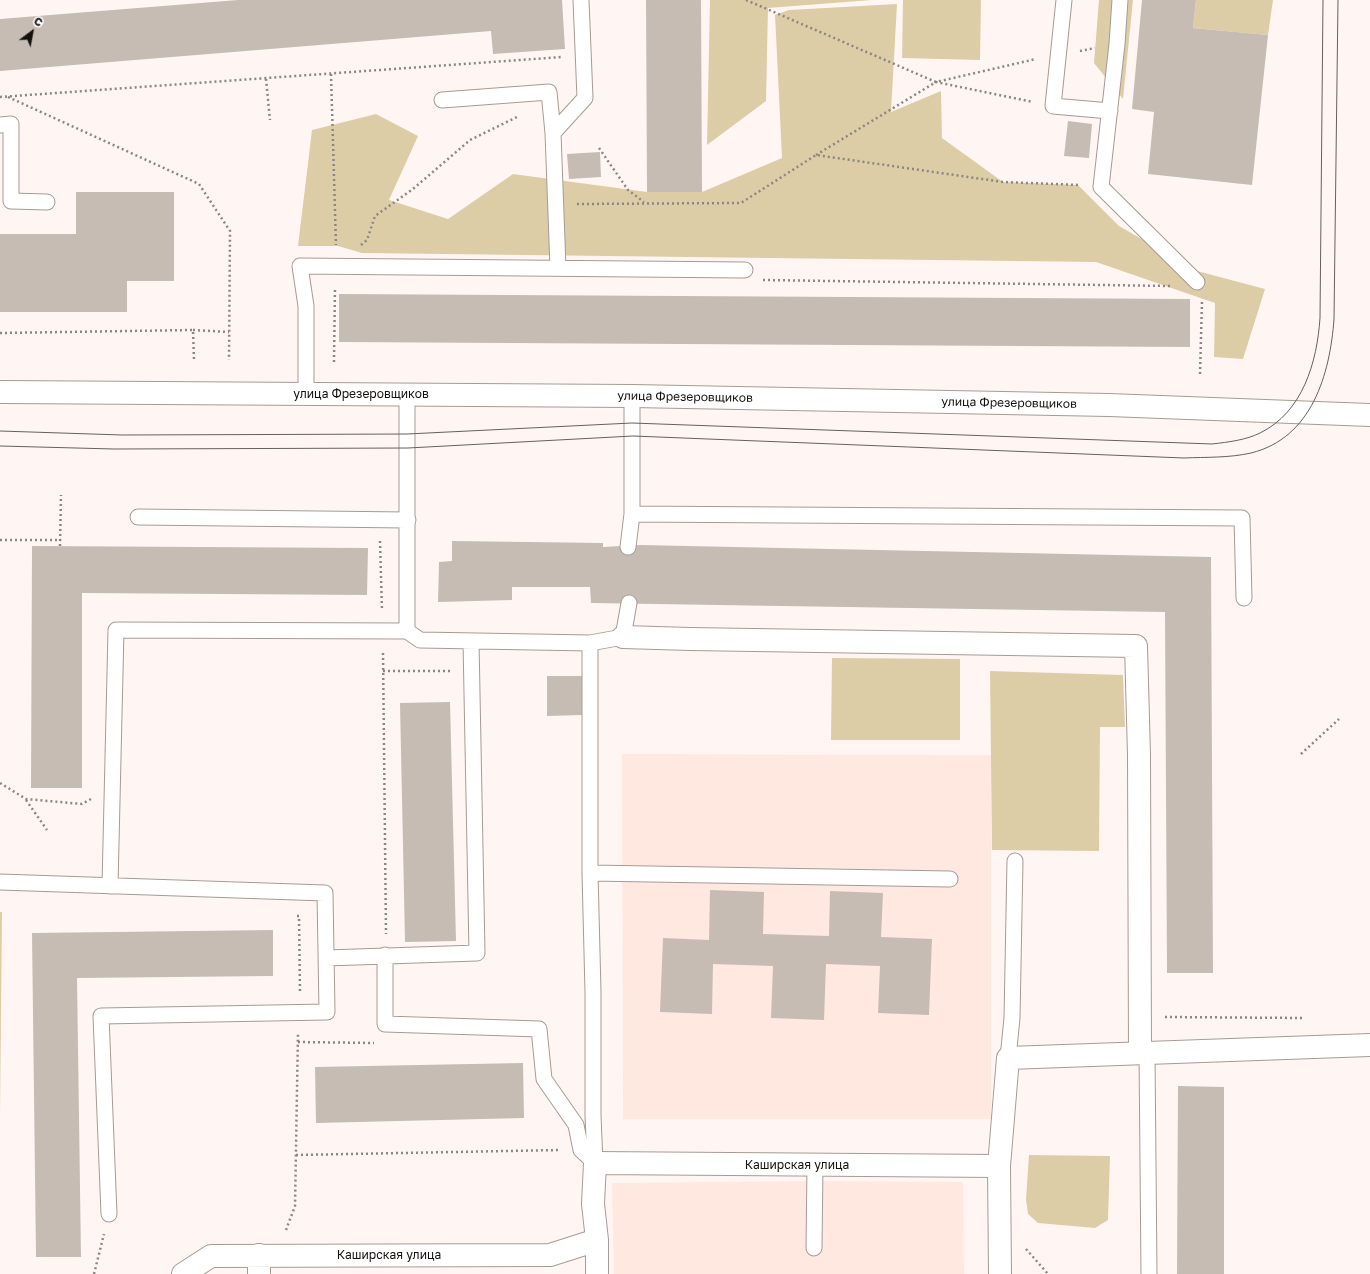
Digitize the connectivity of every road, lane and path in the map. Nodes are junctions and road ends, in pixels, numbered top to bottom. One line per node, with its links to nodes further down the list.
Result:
1 (581, 0): 19 (lane)
2 (746, 0): 10 (path)
3 (1064, 0): 6 (lane)
4 (1120, 0): 5 (lane)
5 (1117, 44): 6 (path); 16 (lane)
6 (1058, 54): 10 (path); 15 (lane)
7 (568, 57): 8 (path)
8 (331, 74): 9 (path); 26 (path)
9 (266, 79): 12 (path); 17 (path)
10 (936, 82): 15 (path); 21 (path)
11 (0, 97): 12 (path)
12 (7, 97): 33 (path)
13 (549, 99): 14 (lane); 19 (lane); 26 (path)
14 (442, 100)
15 (1053, 106): 16 (lane)
16 (1110, 111): 22 (lane)
17 (270, 120)
18 (0, 125): 23 (lane)
19 (553, 133): 25 (lane)
20 (599, 148): 24 (path)
21 (816, 155): 22 (path); 24 (path)
22 (1101, 187): 31 (lane)
23 (47, 202)
24 (644, 202): 25 (path)
25 (556, 204): 27 (lane)
26 (337, 267): 27 (lane); 37 (path); 40 (lane)
27 (558, 268): 28 (lane)
28 (745, 270)
29 (758, 280): 30 (path)
30 (1171, 286)
31 (1200, 288): 38 (path)
32 (193, 330): 33 (path); 34 (path); 35 (path)
33 (229, 332): 36 (path)
34 (0, 333)
35 (194, 360)
36 (228, 360)
37 (334, 362)
38 (1200, 374)
39 (0, 392): 40 (street, улица Фрезеровщиков)
40 (306, 394): 41 (street, улица Фрезеровщиков)
41 (407, 394): 42 (street, улица Фрезеровщиков); 48 (lane)
42 (632, 396): 43 (street, улица Фрезеровщиков); 45 (lane)
43 (1370, 415)
44 (61, 495): 50 (path)
45 (632, 514): 52 (lane); 53 (lane)
46 (138, 517): 47 (lane)
47 (380, 519): 48 (lane); 56 (path)
48 (408, 520): 55 (lane)
49 (0, 540): 50 (path)
50 (61, 540): 51 (path)
51 (60, 546)
52 (628, 547)
53 (1244, 598)
54 (629, 603): 57 (lane)
55 (407, 631): 56 (lane); 58 (lane)
56 (383, 632): 60 (path); 72 (lane)
57 (623, 636): 59 (lane); 83 (street)
58 (471, 641): 59 (lane); 75 (lane)
59 (590, 643): 69 (lane)
60 (383, 671): 61 (path); 74 (path)
61 (454, 671)
62 (1339, 719): 63 (path)
63 (1301, 754)
64 (0, 784): 66 (path)
65 (96, 797): 66 (path)
66 (26, 799): 67 (path)
67 (47, 830)
68 (1015, 861): 84 (lane)
69 (590, 873): 70 (lane); 86 (lane)
70 (950, 879)
71 (0, 882): 72 (lane)
72 (110, 886): 76 (lane)
73 (291, 915): 77 (path)
74 (386, 935)
75 (385, 955): 76 (lane); 86 (lane)
76 (326, 958): 77 (lane)
77 (299, 1013): 80 (path); 89 (lane)
78 (1164, 1017): 79 (path)
79 (1304, 1018)
80 (298, 1042): 81 (path); 85 (path)
81 (377, 1043)
82 (1370, 1046): 83 (street)
83 (1143, 1052): 84 (street); 97 (lane)
84 (1008, 1058): 88 (street)
85 (296, 1155): 86 (path); 92 (path)
86 (588, 1157): 87 (street, Каширская улица); 90 (street)
87 (815, 1165): 88 (street, Каширская улица); 91 (lane)
88 (999, 1166): 96 (street)
89 (109, 1214): 93 (path)
90 (597, 1240): 92 (street, Каширская улица); 95 (street)
91 (814, 1248)
92 (264, 1261): 94 (street, Каширская улица)
93 (94, 1274)
94 (183, 1274)
95 (598, 1274)
96 (1000, 1274)
97 (1149, 1274)

